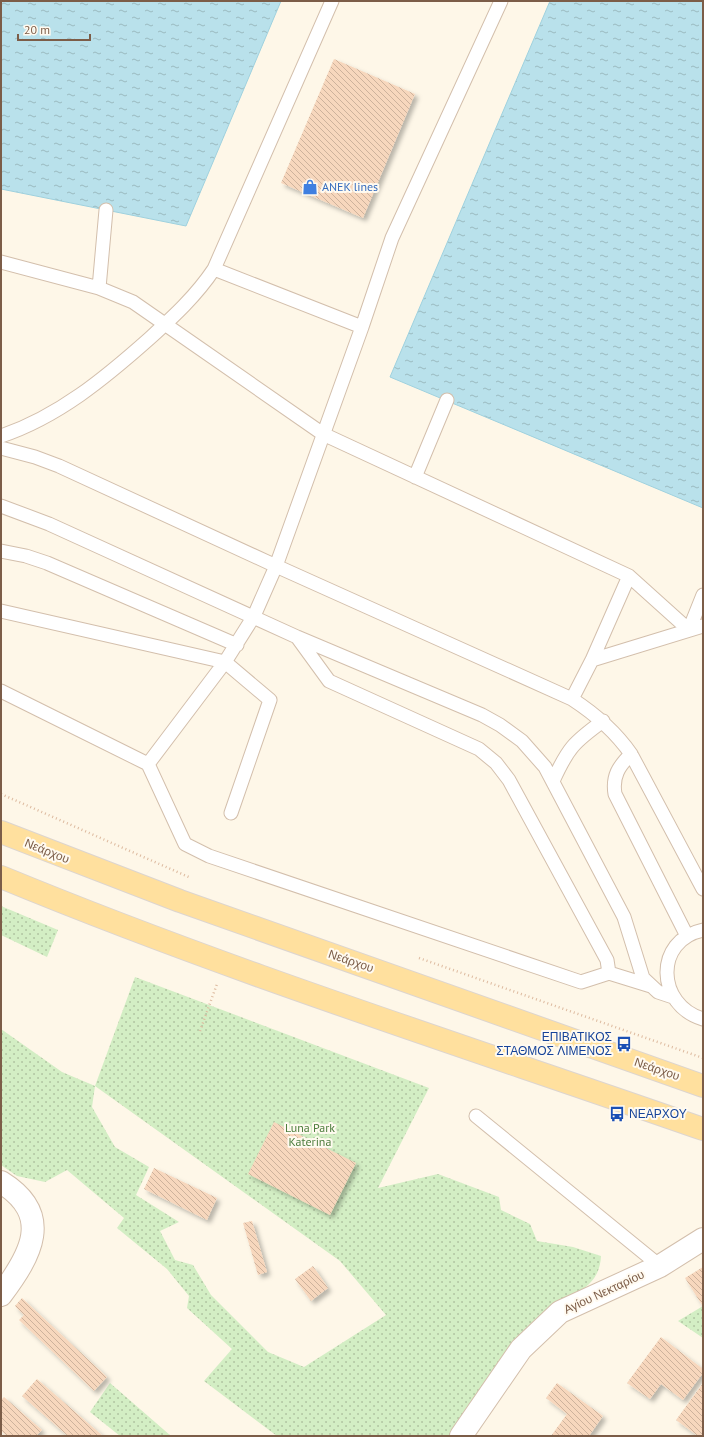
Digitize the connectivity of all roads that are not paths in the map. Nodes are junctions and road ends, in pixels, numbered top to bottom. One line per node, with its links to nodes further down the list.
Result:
1 (332, 1): 5 (lane)
2 (501, 1): 8 (lane)
3 (106, 210): 6 (lane)
4 (1, 262): 6 (lane)
5 (214, 269): 7 (lane); 8 (lane)
6 (99, 288): 7 (lane)
7 (164, 324): 10 (lane); 11 (lane)
8 (362, 327): 10 (lane)
9 (447, 400): 13 (lane)
10 (323, 434): 13 (lane); 16 (lane)
11 (1, 436)
12 (1, 448): 16 (lane)
13 (415, 477): 17 (lane)
14 (1, 506): 20 (lane)
15 (1, 551): 24 (lane)
16 (276, 566): 20 (lane); 28 (lane)
17 (629, 576): 22 (lane); 25 (lane)
18 (703, 595): 22 (lane)
19 (1, 611): 26 (lane)
20 (254, 616): 23 (lane); 24 (lane)
21 (703, 626): 22 (lane)
22 (689, 630): 25 (lane)
23 (297, 637): 32 (lane); 39 (lane)
24 (237, 645): 26 (lane)
25 (592, 660): 28 (lane)
26 (225, 662): 31 (lane); 33 (lane)
27 (1, 691): 31 (lane)
28 (572, 699): 29 (lane)
29 (603, 721): 30 (lane); 32 (lane)
30 (631, 754): 36 (lane); 38 (lane)
31 (148, 764): 39 (lane)
32 (553, 781): 40 (lane)
33 (231, 814)
34 (1, 832): 43 (main road, Νεάρχου)
35 (1, 876): 45 (main road)
36 (703, 889)
37 (703, 930): 38 (lane)
38 (687, 936): 41 (lane)
39 (609, 973): 40 (lane)
40 (651, 986): 41 (lane)
41 (673, 997): 42 (lane)
42 (703, 1019)
43 (703, 1086)
44 (476, 1116): 48 (lane)
45 (703, 1129)
46 (1, 1182): 49 (street)
47 (703, 1239): 48 (street, Αγίου Νεκταρίου)
48 (660, 1266): 50 (street, Αγίου Νεκταρίου)
49 (1, 1295)
50 (461, 1436)

